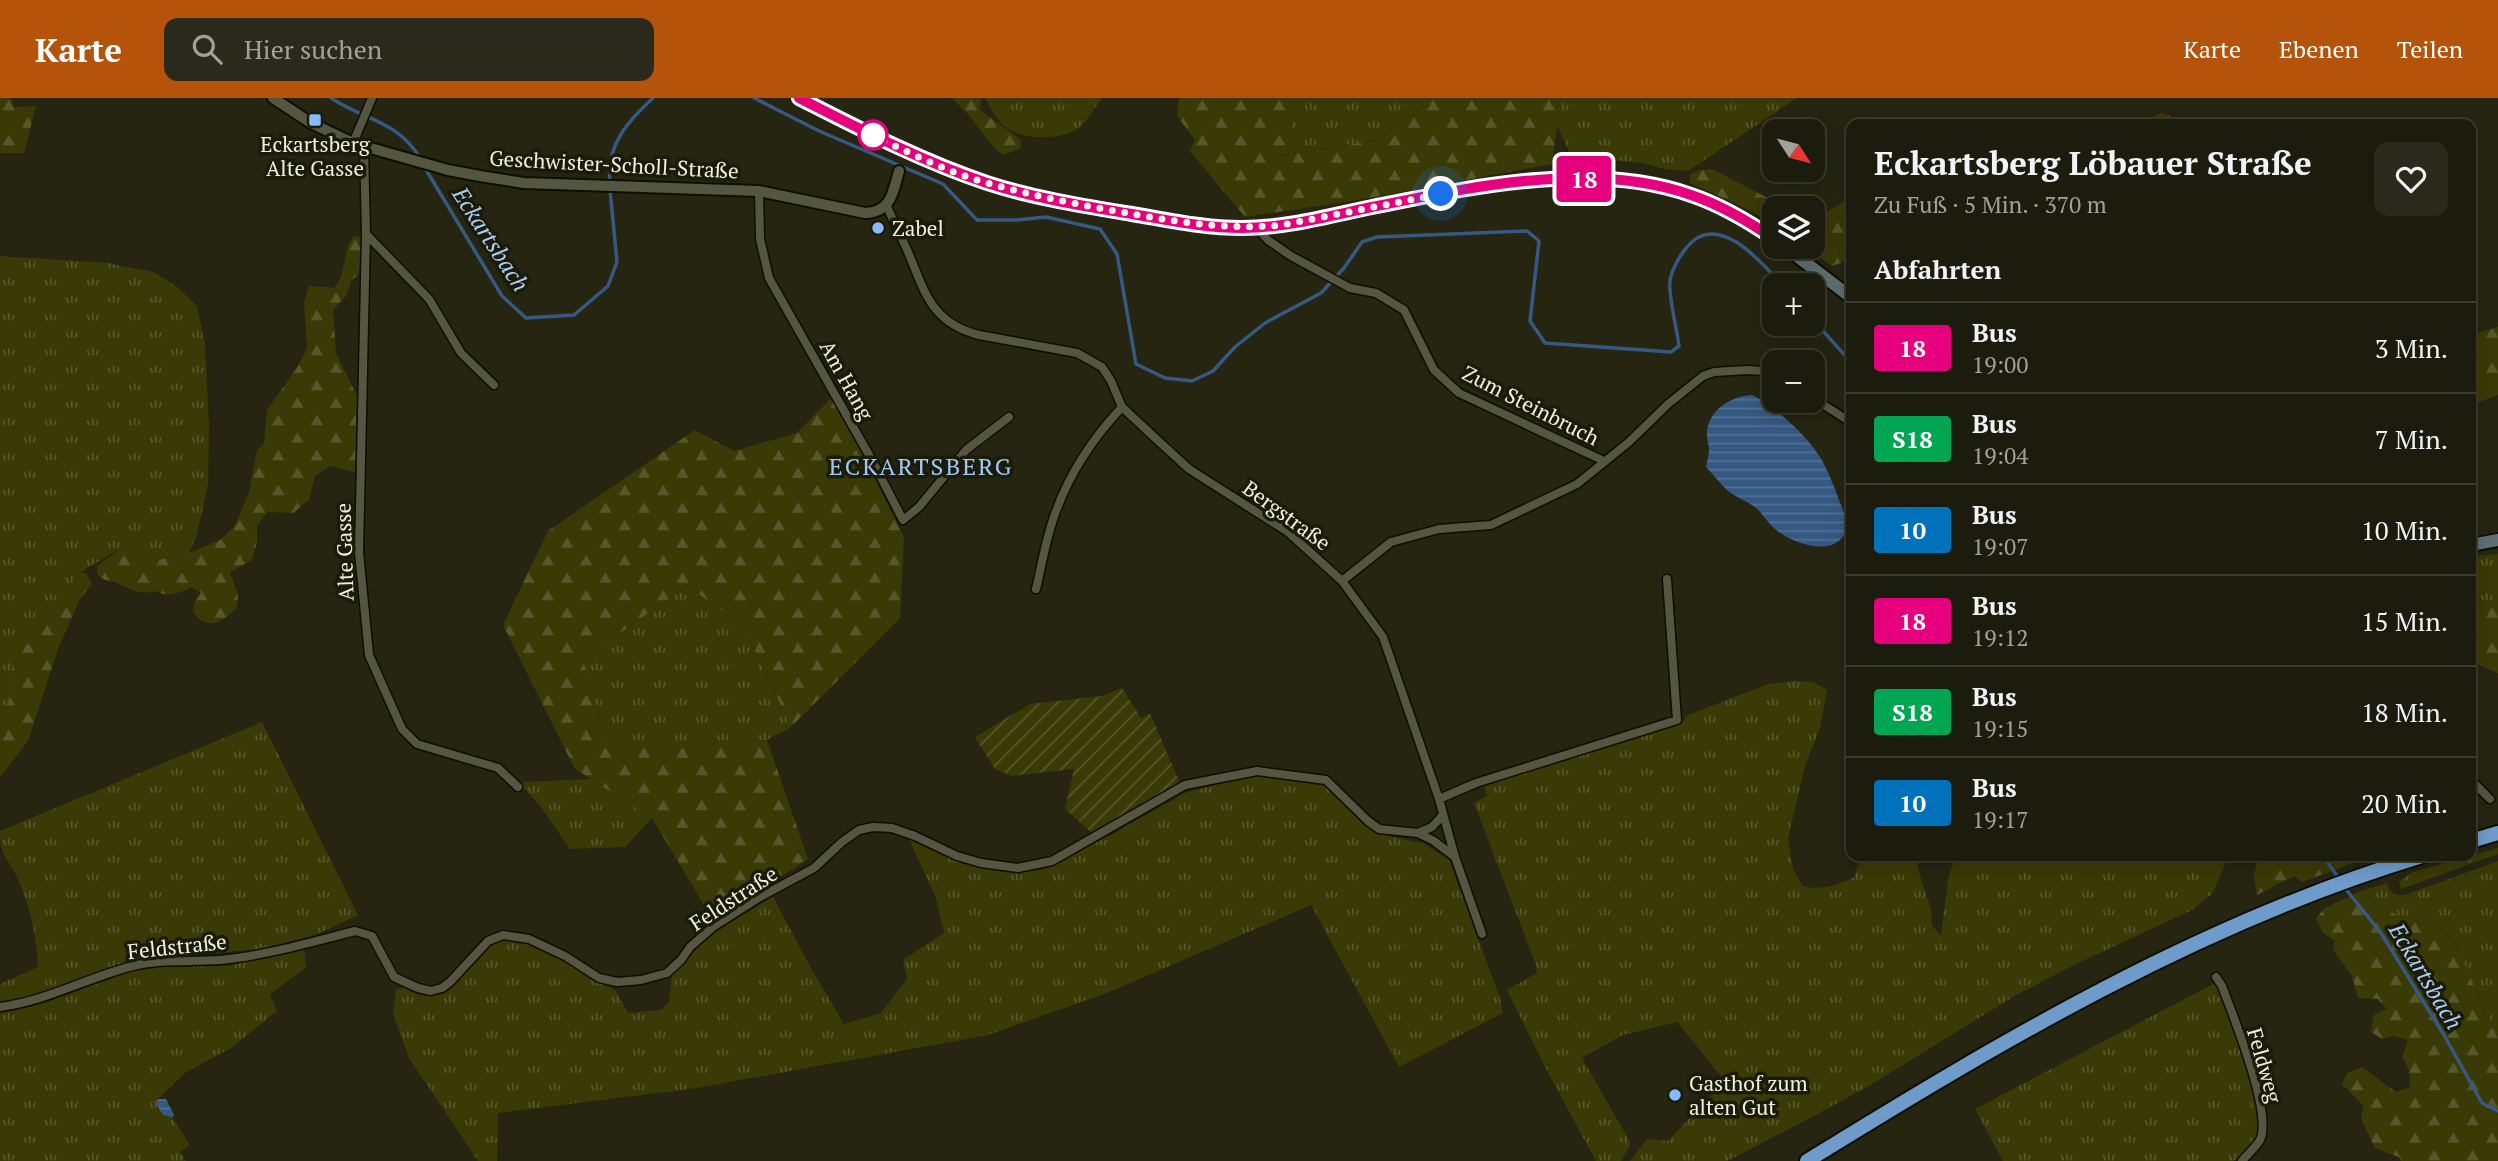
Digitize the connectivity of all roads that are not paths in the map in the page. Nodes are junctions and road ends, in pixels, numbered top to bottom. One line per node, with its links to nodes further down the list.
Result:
1 (273, 98): 4 (street, Geschwister-Scholl-Straße)
2 (372, 98): 4 (street, Alte Gasse)
3 (799, 98): 8 (main road)
4 (358, 145): 6 (street, Geschwister-Scholl-Straße); 10 (street, Alte Gasse)
5 (899, 172): 7 (street)
6 (759, 191): 7 (street, Geschwister-Scholl-Straße); 17 (street, Am Hang)
7 (887, 207): 16 (street, Bergstraße)
8 (1257, 228): 9 (main road); 19 (street, Zum Steinbruch)
9 (1762, 231)
10 (366, 234): 14 (street); 26 (street, Alte Gasse)
11 (1801, 259): 12 (main road)
12 (1846, 293)
13 (1762, 371): 19 (street, Zum Steinbruch)
14 (494, 385)
15 (1825, 405): 18 (street)
16 (1122, 407): 23 (street, Bergstraße); 24 (street)
17 (1009, 417)
18 (1846, 418)
19 (1604, 461): 23 (street, Zum Steinbruch)
20 (2498, 540): 21 (main road)
21 (2476, 544)
22 (1667, 579): 27 (street)
23 (1342, 581): 27 (street, Bergstraße)
24 (1036, 589)
25 (2476, 785): 28 (street)
26 (518, 787)
27 (1439, 799): 29 (street, Bergstraße)
28 (2490, 799)
29 (1443, 815): 30 (street); 33 (street, Bergstraße)
30 (1418, 833): 33 (street, Feldstraße); 37 (street, Feldstraße)
31 (2498, 833): 32 (highway)
32 (2476, 840)
33 (1455, 857): 35 (street, Bergstraße)
34 (2405, 861): 38 (highway)
35 (1482, 934)
36 (2216, 977): 39 (street, Feldweg)
37 (0, 1007)
38 (1807, 1161)
39 (2242, 1161)

